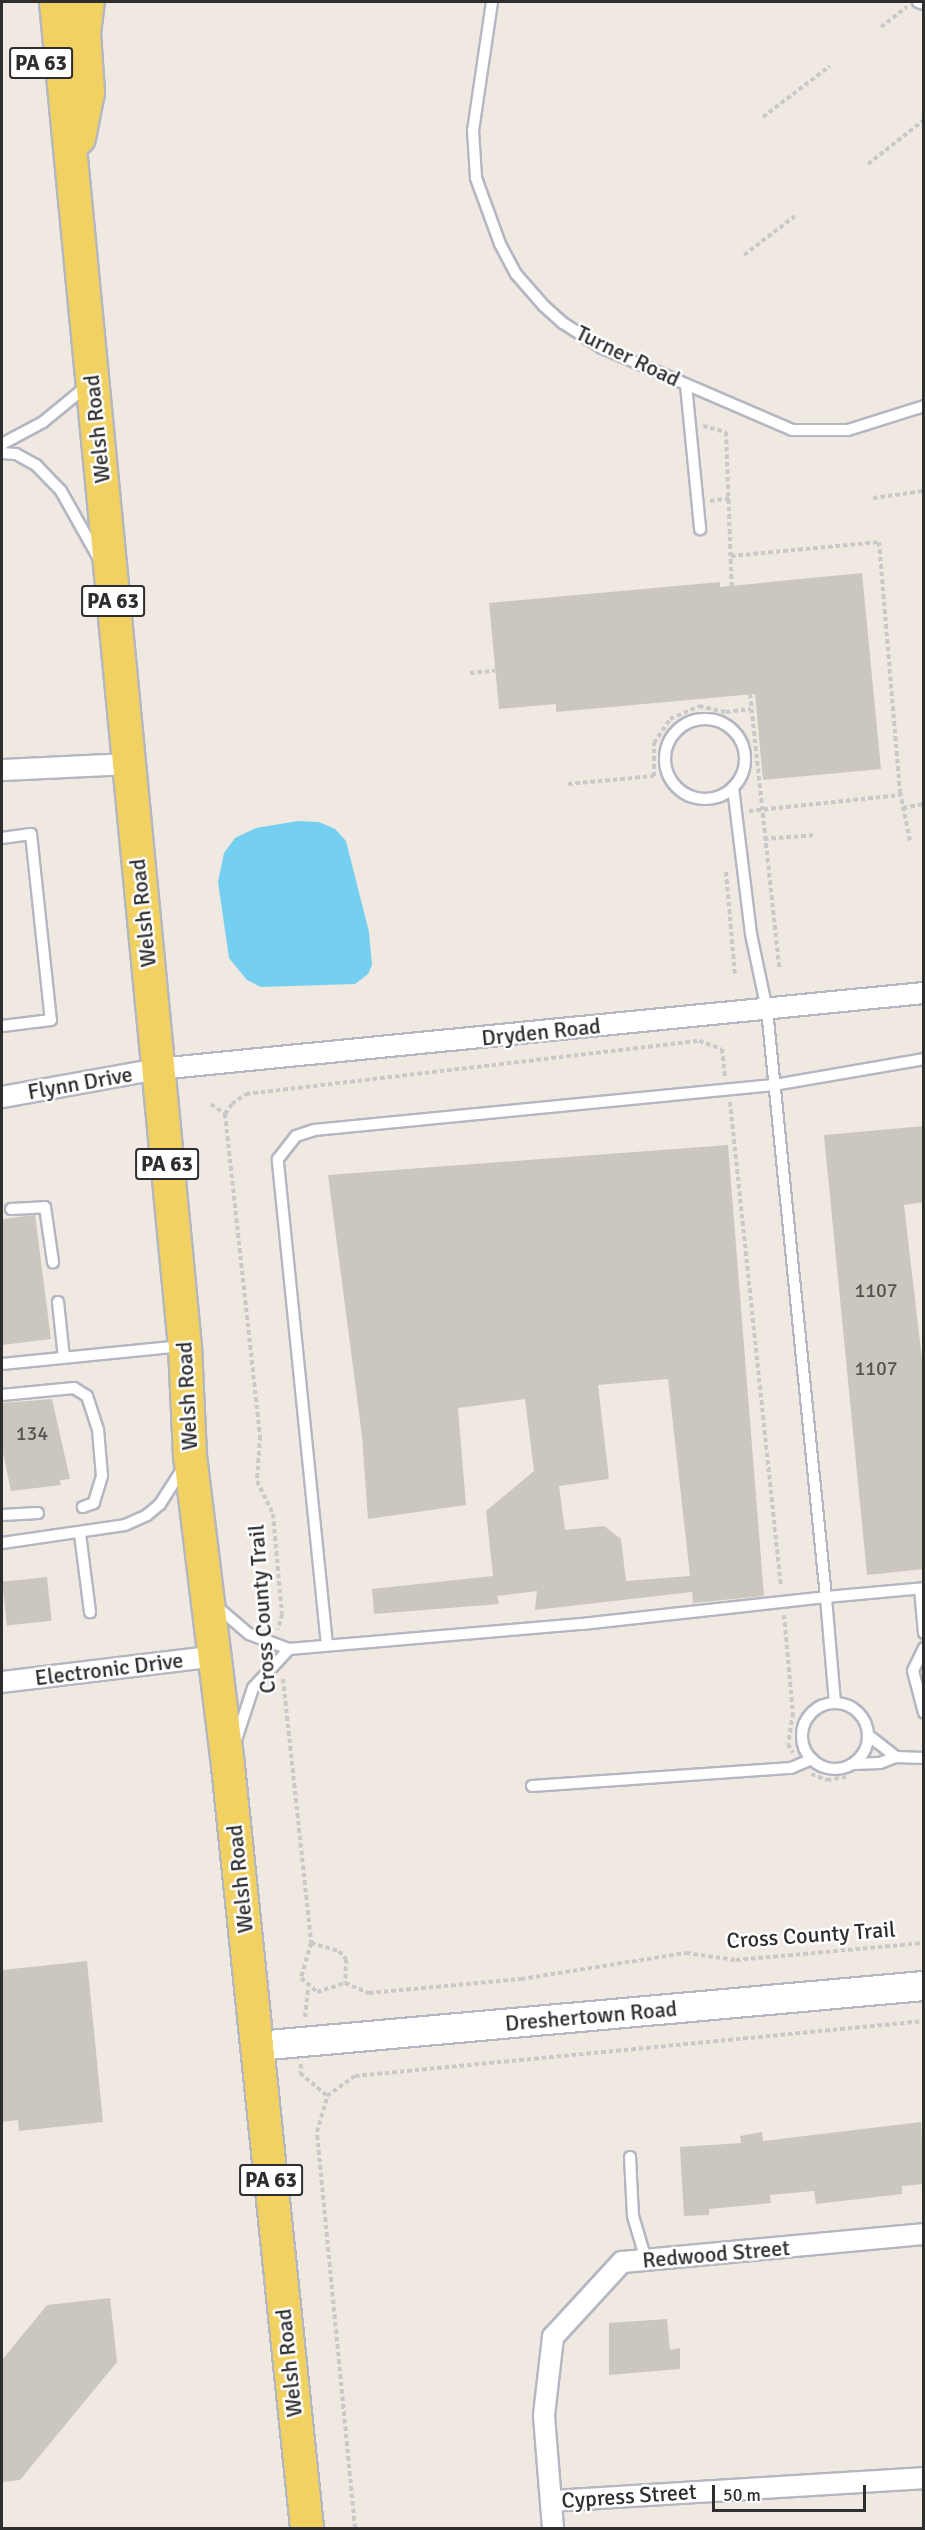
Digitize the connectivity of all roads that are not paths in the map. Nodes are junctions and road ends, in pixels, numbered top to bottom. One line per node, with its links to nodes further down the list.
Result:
1 (35, 2): 8 (main road, Welsh Road / PA 63)
2 (56, 2): 7 (main road, Welsh Road / PA 63)
3 (88, 2): 7 (main road)
4 (492, 2): 10 (lane, Turner Road)
5 (916, 2): 6 (lane)
6 (924, 4)
7 (72, 175): 8 (main road, Welsh Road / PA 63)
8 (80, 263): 9 (main road, Welsh Road / PA 63)
9 (92, 382): 12 (lane); 15 (main road, Welsh Road / PA 63)
10 (686, 385): 11 (lane, Turner Road); 14 (lane)
11 (924, 406)
12 (2, 444)
13 (2, 453): 15 (lane)
14 (700, 529)
15 (112, 583): 16 (main road, Welsh Road / PA 63)
16 (129, 764): 17 (street); 24 (main road, Welsh Road / PA 63)
17 (2, 770)
18 (733, 787): 18 (lane); 21 (lane)
19 (2, 838): 22 (lane)
20 (924, 993): 21 (street, Dryden Road)
21 (767, 1010): 24 (street, Dryden Road); 25 (lane)
22 (2, 1026)
23 (924, 1059): 25 (lane)
24 (158, 1070): 26 (street, Flynn Drive); 30 (main road, Welsh Road / PA 63)
25 (774, 1085): 41 (lane); 45 (lane)
26 (2, 1097)
27 (11, 1209): 28 (lane)
28 (53, 1262)
29 (58, 1302): 31 (lane)
30 (185, 1346): 31 (lane); 34 (main road, Welsh Road / PA 63)
31 (64, 1358): 32 (lane)
32 (2, 1364)
33 (2, 1395): 35 (lane)
34 (190, 1455): 38 (lane); 42 (main road, Welsh Road / PA 63)
35 (83, 1508)
36 (38, 1513): 37 (lane)
37 (2, 1515)
38 (80, 1534): 39 (lane); 43 (lane)
39 (2, 1543)
40 (922, 1588): 41 (lane); 44 (lane)
41 (826, 1597): 45 (lane); 50 (lane)
42 (208, 1599): 47 (lane); 48 (main road, Welsh Road / PA 63)
43 (90, 1612)
44 (924, 1634)
45 (327, 1645): 47 (lane)
46 (924, 1648): 51 (lane)
47 (283, 1650): 57 (lane)
48 (216, 1656): 49 (street, Electronic Drive); 57 (main road, Welsh Road / PA 63)
49 (2, 1682)
50 (835, 1703): 52 (lane); 55 (lane)
51 (924, 1713)
52 (868, 1736): 53 (lane); 56 (lane)
53 (896, 1757): 54 (lane); 56 (lane)
54 (924, 1758)
55 (812, 1759): 56 (lane); 58 (lane)
56 (853, 1764)
57 (228, 1766): 60 (main road, Welsh Road / PA 63)
58 (532, 1786)
59 (924, 1986): 60 (main road, Dreshertown Road)
60 (258, 2046): 66 (main road, Welsh Road / PA 63)
61 (630, 2157): 63 (lane)
62 (924, 2234): 63 (street, Redwood Street)
63 (646, 2260): 65 (street, Redwood Street)
64 (924, 2478): 65 (street, Cypress Street)
65 (551, 2501): 67 (street, Redwood Street)
66 (308, 2529)
67 (553, 2529)

